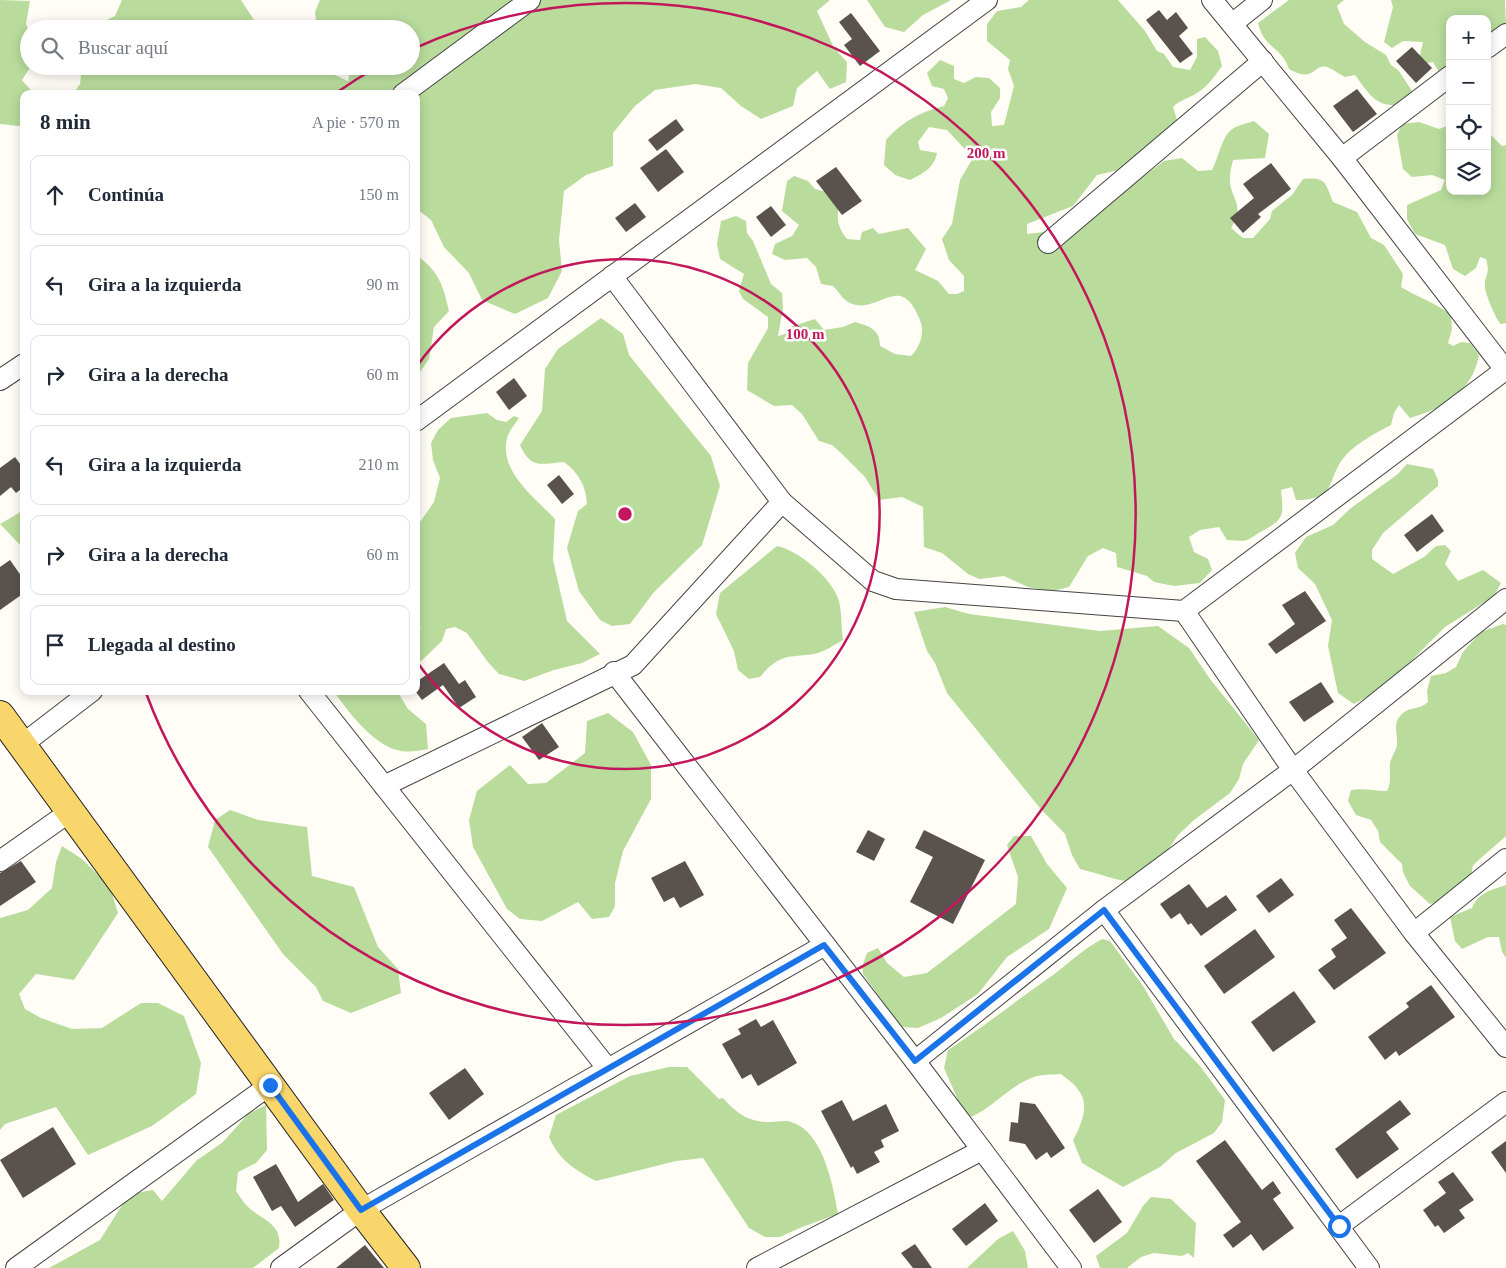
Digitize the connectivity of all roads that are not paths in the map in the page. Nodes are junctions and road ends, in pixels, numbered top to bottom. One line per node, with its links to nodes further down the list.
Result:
1 (530, 0): 10 (street)
2 (987, 0): 13 (street)
3 (1212, 0): 5 (street)
4 (1262, 0): 5 (street)
5 (1232, 24): 8 (street)
6 (1506, 34): 7 (street)
7 (1491, 45)
8 (1263, 61): 11 (street); 12 (street)
9 (1446, 79): 11 (street)
10 (408, 90)
11 (1342, 158): 15 (street)
12 (1048, 243)
13 (612, 276): 17 (street); 18 (street)
14 (20, 366): 16 (street)
15 (1506, 370): 20 (street)
16 (0, 379)
17 (420, 418)
18 (782, 502): 20 (street); 21 (street)
19 (1506, 600): 26 (street)
20 (1184, 611): 26 (street)
21 (614, 672): 27 (street); 33 (street)
22 (87, 695): 25 (street)
23 (312, 695): 27 (street)
24 (0, 715): 25 (main road)
25 (23, 744): 28 (main road)
26 (1293, 770): 31 (street); 32 (street)
27 (384, 786): 36 (street)
28 (71, 811): 30 (street); 37 (main road)
29 (1506, 859): 32 (street)
30 (0, 860)
31 (1104, 910): 35 (street); 41 (street)
32 (1414, 933): 34 (street)
33 (824, 945): 35 (street); 36 (street)
34 (1506, 1047)
35 (915, 1061): 39 (street)
36 (608, 1068): 40 (street)
37 (270, 1085): 40 (main road); 42 (street)
38 (1506, 1102): 41 (street)
39 (982, 1150): 45 (street); 46 (street)
40 (361, 1210): 43 (street); 44 (main road)
41 (1339, 1226): 47 (street)
42 (16, 1268)
43 (281, 1268)
44 (406, 1268)
45 (757, 1268)
46 (1072, 1268)
47 (1369, 1268)

